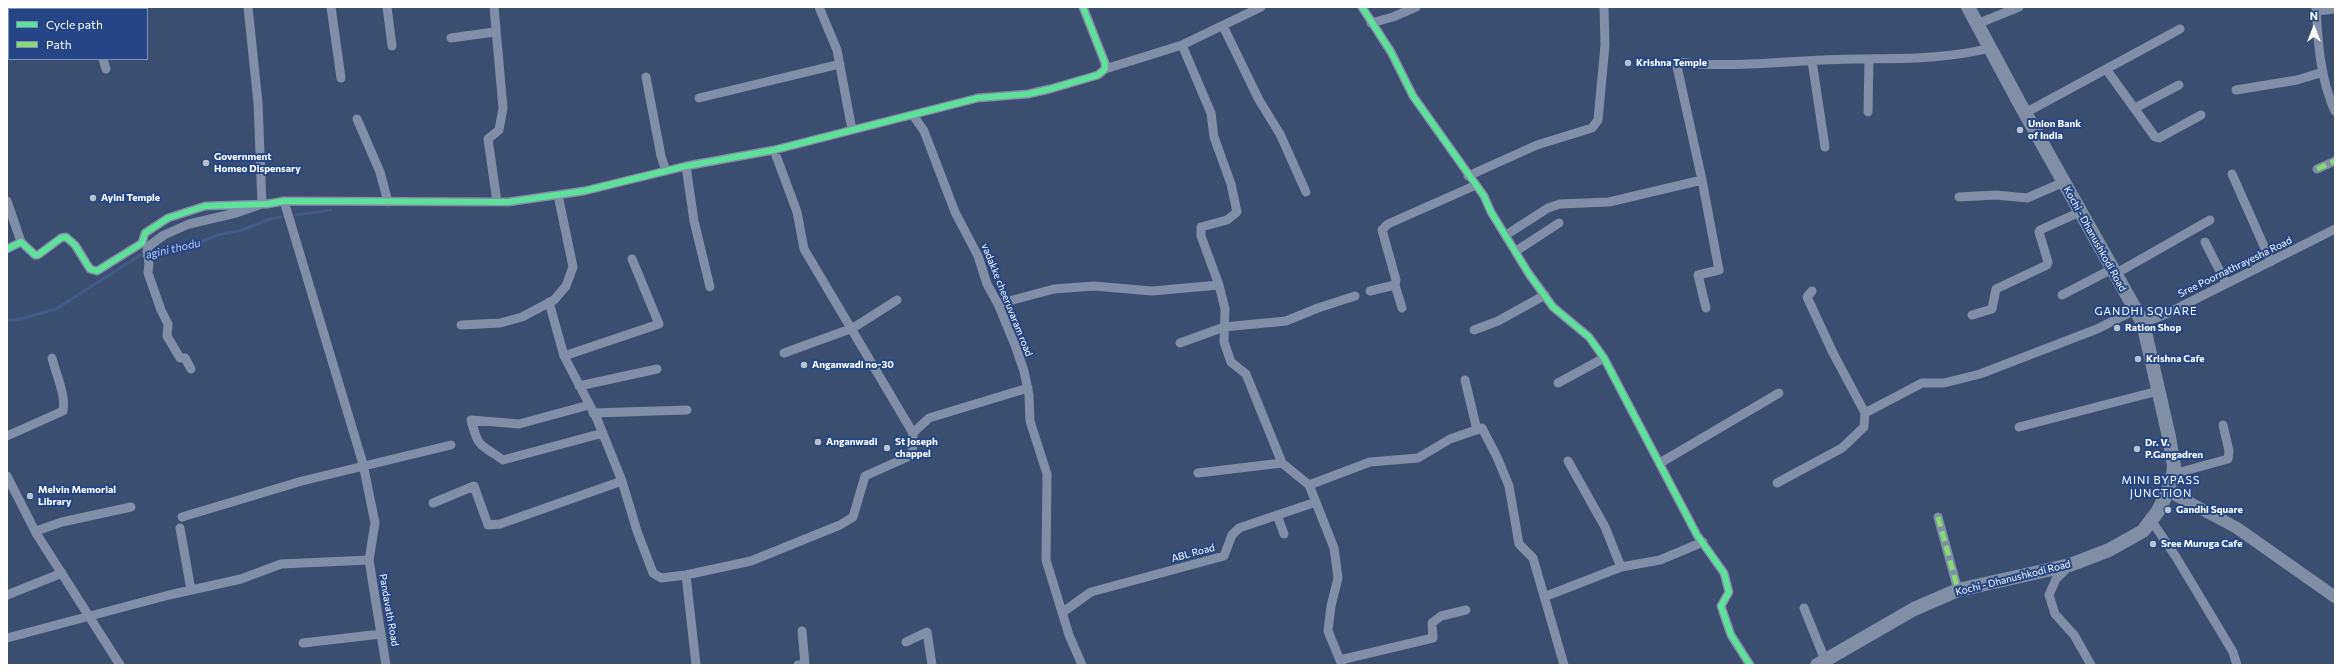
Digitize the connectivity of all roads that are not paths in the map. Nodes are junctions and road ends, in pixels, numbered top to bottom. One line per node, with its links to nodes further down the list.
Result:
1 (248, 7): 64 (street)
2 (331, 7): 33 (street)
3 (386, 7): 21 (street)
4 (494, 7): 19 (street)
5 (819, 7): 27 (street)
6 (1083, 7): 29 (street)
7 (1261, 7): 17 (street)
8 (1362, 7): 15 (street)
9 (1416, 7): 15 (street)
10 (1604, 7): 53 (street)
11 (1968, 7): 16 (highway, Kochi - Dhanushkodi Road)
12 (2019, 7): 16 (street)
13 (2316, 9): 14 (street); 31 (street)
14 (2335, 9)
15 (1371, 23): 53 (street)
16 (1977, 24): 23 (highway, Kochi - Dhanushkodi Road)
17 (1223, 26): 22 (street); 57 (street)
18 (2180, 29): 30 (street)
19 (494, 32): 20 (street); 63 (street)
20 (451, 38)
21 (392, 46)
22 (1182, 46): 29 (street); 78 (street)
23 (1990, 48): 25 (street); 41 (highway, Kochi - Dhanushkodi Road)
24 (102, 60): 28 (street)
25 (1869, 60): 26 (street); 40 (street)
26 (1812, 61): 46 (street); 54 (street)
27 (840, 64): 37 (street); 45 (street)
28 (106, 69)
29 (1105, 69): 42 (street)
30 (2106, 69): 38 (street); 41 (street)
31 (2323, 72): 35 (street); 36 (street)
32 (646, 77): 51 (street)
33 (341, 78)
34 (2179, 84): 38 (street)
35 (2236, 90)
36 (2331, 94): 39 (street)
37 (699, 98)
38 (2134, 108): 43 (street)
39 (2335, 111)
40 (1868, 112)
41 (2024, 113): 55 (highway, Kochi - Dhanushkodi Road)
42 (913, 115): 45 (street); 88 (street, vadakke cheeruvaram road)
43 (2201, 115)
44 (357, 119): 62 (street)
45 (852, 130): 47 (street)
46 (1825, 147)
47 (774, 150): 49 (street); 96 (street)
48 (2335, 161): 50 (street)
49 (686, 166): 51 (street); 80 (street)
50 (2317, 169)
51 (666, 171): 58 (street)
52 (2232, 174): 75 (street)
53 (1468, 176): 56 (street)
54 (1702, 180): 69 (street); 90 (street)
55 (2064, 182): 59 (street); 65 (highway, Kochi - Dhanushkodi Road)
56 (1476, 185): 69 (street); 79 (street)
57 (1306, 192)
58 (558, 195): 63 (street); 87 (street)
59 (1959, 197)
60 (7, 201): 70 (street)
61 (284, 201): 62 (street); 64 (street); 124 (street, Pandavath Road)
62 (388, 202): 63 (street)
63 (497, 202)
64 (262, 204): 70 (street); 103 (street)
65 (2080, 212): 76 (highway, Kochi - Dhanushkodi Road); 92 (street)
66 (2210, 220): 76 (street)
67 (1558, 223): 73 (street)
68 (2335, 229): 75 (street, Sree Poornathrayesha Road)
69 (1506, 236): 73 (street)
70 (21, 242): 72 (street)
71 (2204, 242): 77 (street)
72 (7, 249)
73 (1516, 251): 83 (street)
74 (632, 259): 100 (street)
75 (2272, 262): 77 (street, Sree Poornathrayesha Road)
76 (2114, 271): 84 (street); 91 (highway, Kochi - Dhanushkodi Road)
77 (2226, 283): 93 (street, Sree Poornathrayesha Road)
78 (1219, 285): 88 (street); 95 (street)
79 (1395, 285): 81 (street); 89 (street)
80 (710, 287)
81 (1370, 291)
82 (1812, 291): 113 (street)
83 (1545, 295): 97 (street); 102 (street)
84 (2062, 295)
85 (1354, 296): 95 (street)
86 (898, 300): 96 (street)
87 (549, 302): 94 (street); 100 (street)
88 (998, 304): 108 (street, vadakke cheeruvaram road)
89 (1402, 308)
90 (1706, 308)
91 (2135, 310): 93 (highway, Kochi - Dhanushkodi Road); 113 (street)
92 (1972, 316)
93 (2143, 323): 109 (highway, Kochi - Dhanushkodi Road)
94 (461, 325)
95 (1224, 327): 98 (street); 122 (street)
96 (853, 328): 99 (street); 118 (street)
97 (1474, 330)
98 (1180, 343)
99 (784, 353)
100 (564, 356): 107 (street)
101 (52, 358): 119 (street)
102 (1604, 358): 106 (street); 123 (street)
103 (191, 369)
104 (657, 369): 107 (street)
105 (1465, 380): 116 (street)
106 (1558, 383)
107 (579, 386): 111 (street)
108 (1028, 388): 118 (street); 155 (street, vadakke cheeruvaram road)
109 (2158, 391): 115 (street); 126 (highway, Kochi - Dhanushkodi Road)
110 (1779, 393): 123 (street)
111 (591, 409): 112 (street); 117 (street); 117 (street)
112 (687, 410)
113 (1865, 413): 129 (street)
114 (2223, 424): 126 (street)
115 (2019, 427)
116 (1477, 430): 130 (street); 151 (street)
117 (603, 433): 128 (street)
118 (913, 433): 147 (street)
119 (7, 436)
120 (451, 444): 124 (street)
121 (1568, 461): 145 (street)
122 (1282, 463): 125 (street); 130 (street)
123 (1660, 463): 142 (street)
124 (364, 464): 136 (street); 143 (street, Pandavath Road)
125 (1198, 474)
126 (2173, 474): 131 (highway, Kochi - Dhanushkodi Road)
127 (7, 476): 140 (street)
128 (622, 481): 133 (street); 147 (street)
129 (1777, 483)
130 (1309, 485): 132 (street)
131 (2168, 491): 138 (highway, Kochi - Dhanushkodi Road); 152 (main road)
132 (1316, 502): 135 (street, ABL Road); 162 (street)
133 (433, 503)
134 (131, 507): 140 (street)
135 (1277, 515): 141 (street); 155 (street, ABL Road)
136 (182, 517)
137 (1938, 517): 149 (street)
138 (2151, 520): 144 (highway, Kochi - Dhanushkodi Road); 173 (street)
139 (180, 528): 148 (street)
140 (36, 531): 146 (street)
141 (1284, 534)
142 (1703, 542): 145 (street); 164 (street)
143 (369, 560): 148 (street); 158 (street, Pandavath Road)
144 (2070, 565): 149 (highway, Kochi - Dhanushkodi Road); 172 (street)
145 (1620, 567): 151 (street)
146 (62, 573): 150 (street); 156 (street)
147 (686, 575): 167 (street)
148 (191, 590): 156 (street)
149 (1958, 590): 163 (highway, Kochi - Dhanushkodi Road)
150 (7, 596)
151 (1544, 597): 171 (street)
152 (2335, 597)
153 (1804, 608): 163 (street)
154 (1466, 610): 162 (street)
155 (1063, 612): 170 (street, vadakke cheeruvaram road)
156 (90, 617): 159 (street); 165 (street)
157 (802, 631): 168 (street)
158 (382, 634): 161 (street); 166 (street, Pandavath Road)
159 (7, 638)
160 (906, 642): 169 (street)
161 (303, 643)
162 (1341, 662)
163 (1821, 663)
164 (1746, 664)
165 (120, 665)
166 (386, 665)
167 (696, 665)
168 (798, 665)
169 (932, 665)
170 (1082, 665)
171 (1564, 665)
172 (2091, 665)
173 (2237, 665)

